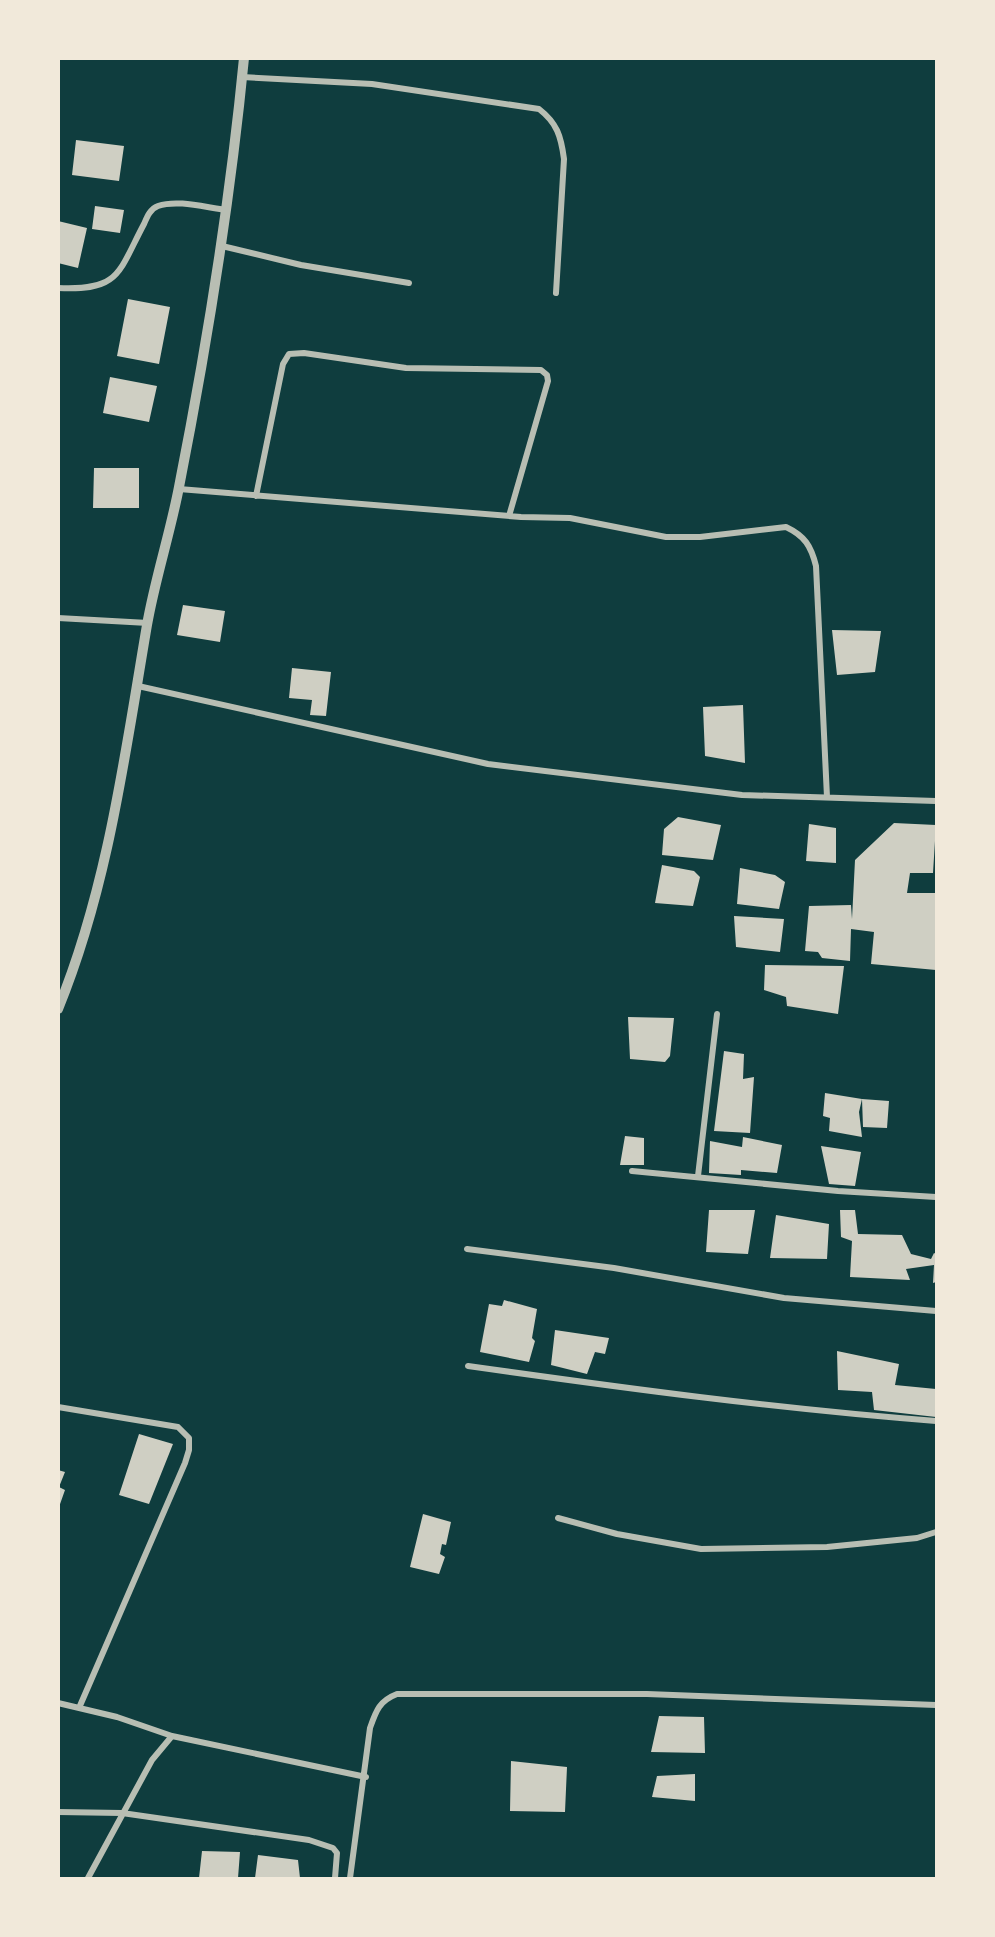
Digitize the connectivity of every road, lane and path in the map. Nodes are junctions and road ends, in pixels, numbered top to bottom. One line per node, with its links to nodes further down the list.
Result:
1 (244, 58): 2 (street)
2 (242, 77): 3 (street); 7 (street)
3 (228, 210): 4 (street); 6 (street)
4 (222, 246): 5 (street); 8 (street)
5 (409, 283)
6 (58, 288)
7 (556, 293)
8 (179, 489): 9 (street); 12 (street)
9 (256, 496): 10 (street); 10 (street)
10 (509, 516): 14 (street)
11 (58, 618): 12 (street)
12 (148, 623): 13 (street)
13 (138, 686): 14 (street); 16 (street)
14 (827, 797): 15 (street)
15 (936, 801)
16 (58, 1009)
17 (717, 1014): 19 (street)
18 (632, 1171): 19 (street)
19 (698, 1176): 20 (street)
20 (936, 1197)
21 (467, 1249): 22 (street)
22 (936, 1311)
23 (468, 1366): 25 (street)
24 (58, 1407): 30 (street)
25 (936, 1421)
26 (558, 1518): 27 (street)
27 (936, 1532)
28 (58, 1703): 30 (street)
29 (936, 1704): 32 (street)
30 (79, 1708): 31 (street)
31 (172, 1736): 32 (street); 34 (street)
32 (366, 1777): 37 (street)
33 (58, 1812): 34 (street)
34 (122, 1813): 35 (street); 36 (street)
35 (88, 1878)
36 (335, 1878)
37 (350, 1878)

